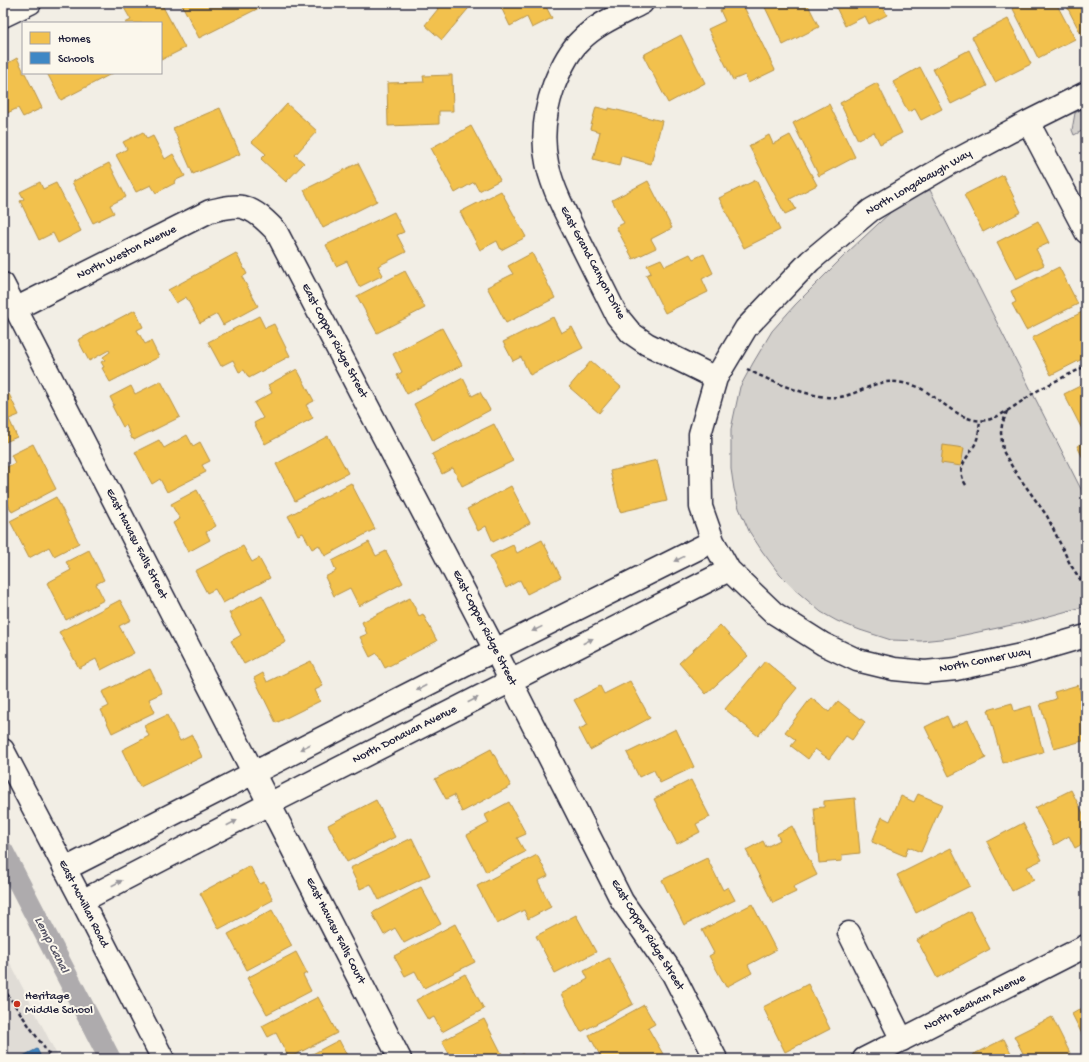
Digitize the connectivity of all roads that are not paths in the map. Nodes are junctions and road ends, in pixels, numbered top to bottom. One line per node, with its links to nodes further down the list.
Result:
1 (30, 3): 3 (street)
2 (642, 3): 10 (street, East Grand Canyon Drive)
3 (3, 16)
4 (1086, 93): 5 (street, North Longabaugh Way)
5 (1028, 122): 7 (street); 10 (street, North Longabaugh Way)
6 (242, 207): 9 (street, North Weston Avenue); 14 (street, East Copper Ridge Street)
7 (1086, 232)
8 (3, 284): 9 (street, East Havasu Falls Street)
9 (15, 309): 17 (street, East Havasu Falls Street)
10 (716, 378): 11 (street, North Longabaugh Way)
11 (714, 541): 12 (street, North Conner Way); 14 (street, one-way to 14)
12 (729, 570): 13 (street, North Conner Way); 15 (street, North Donavan Avenue, one-way to 12)
13 (1086, 636)
14 (496, 650): 15 (street, East Copper Ridge Street); 17 (street, one-way to 17)
15 (511, 681): 18 (street, North Donavan Avenue, one-way to 15); 26 (street, East Copper Ridge Street)
16 (3, 750): 19 (street, East McMillan Road)
17 (254, 773): 18 (street, East Havasu Falls Street); 19 (street)
18 (269, 804): 20 (street, North Donavan Avenue, one-way to 18); 25 (street, East Havasu Falls Court)
19 (65, 869): 20 (street, East McMillan Road)
20 (82, 901): 24 (street, East McMillan Road)
21 (849, 933): 23 (street)
22 (1086, 946): 23 (street, North Beaham Avenue)
23 (902, 1040): 27 (street, North Beaham Avenue)
24 (163, 1059)
25 (400, 1059)
26 (716, 1059)
27 (864, 1059)

